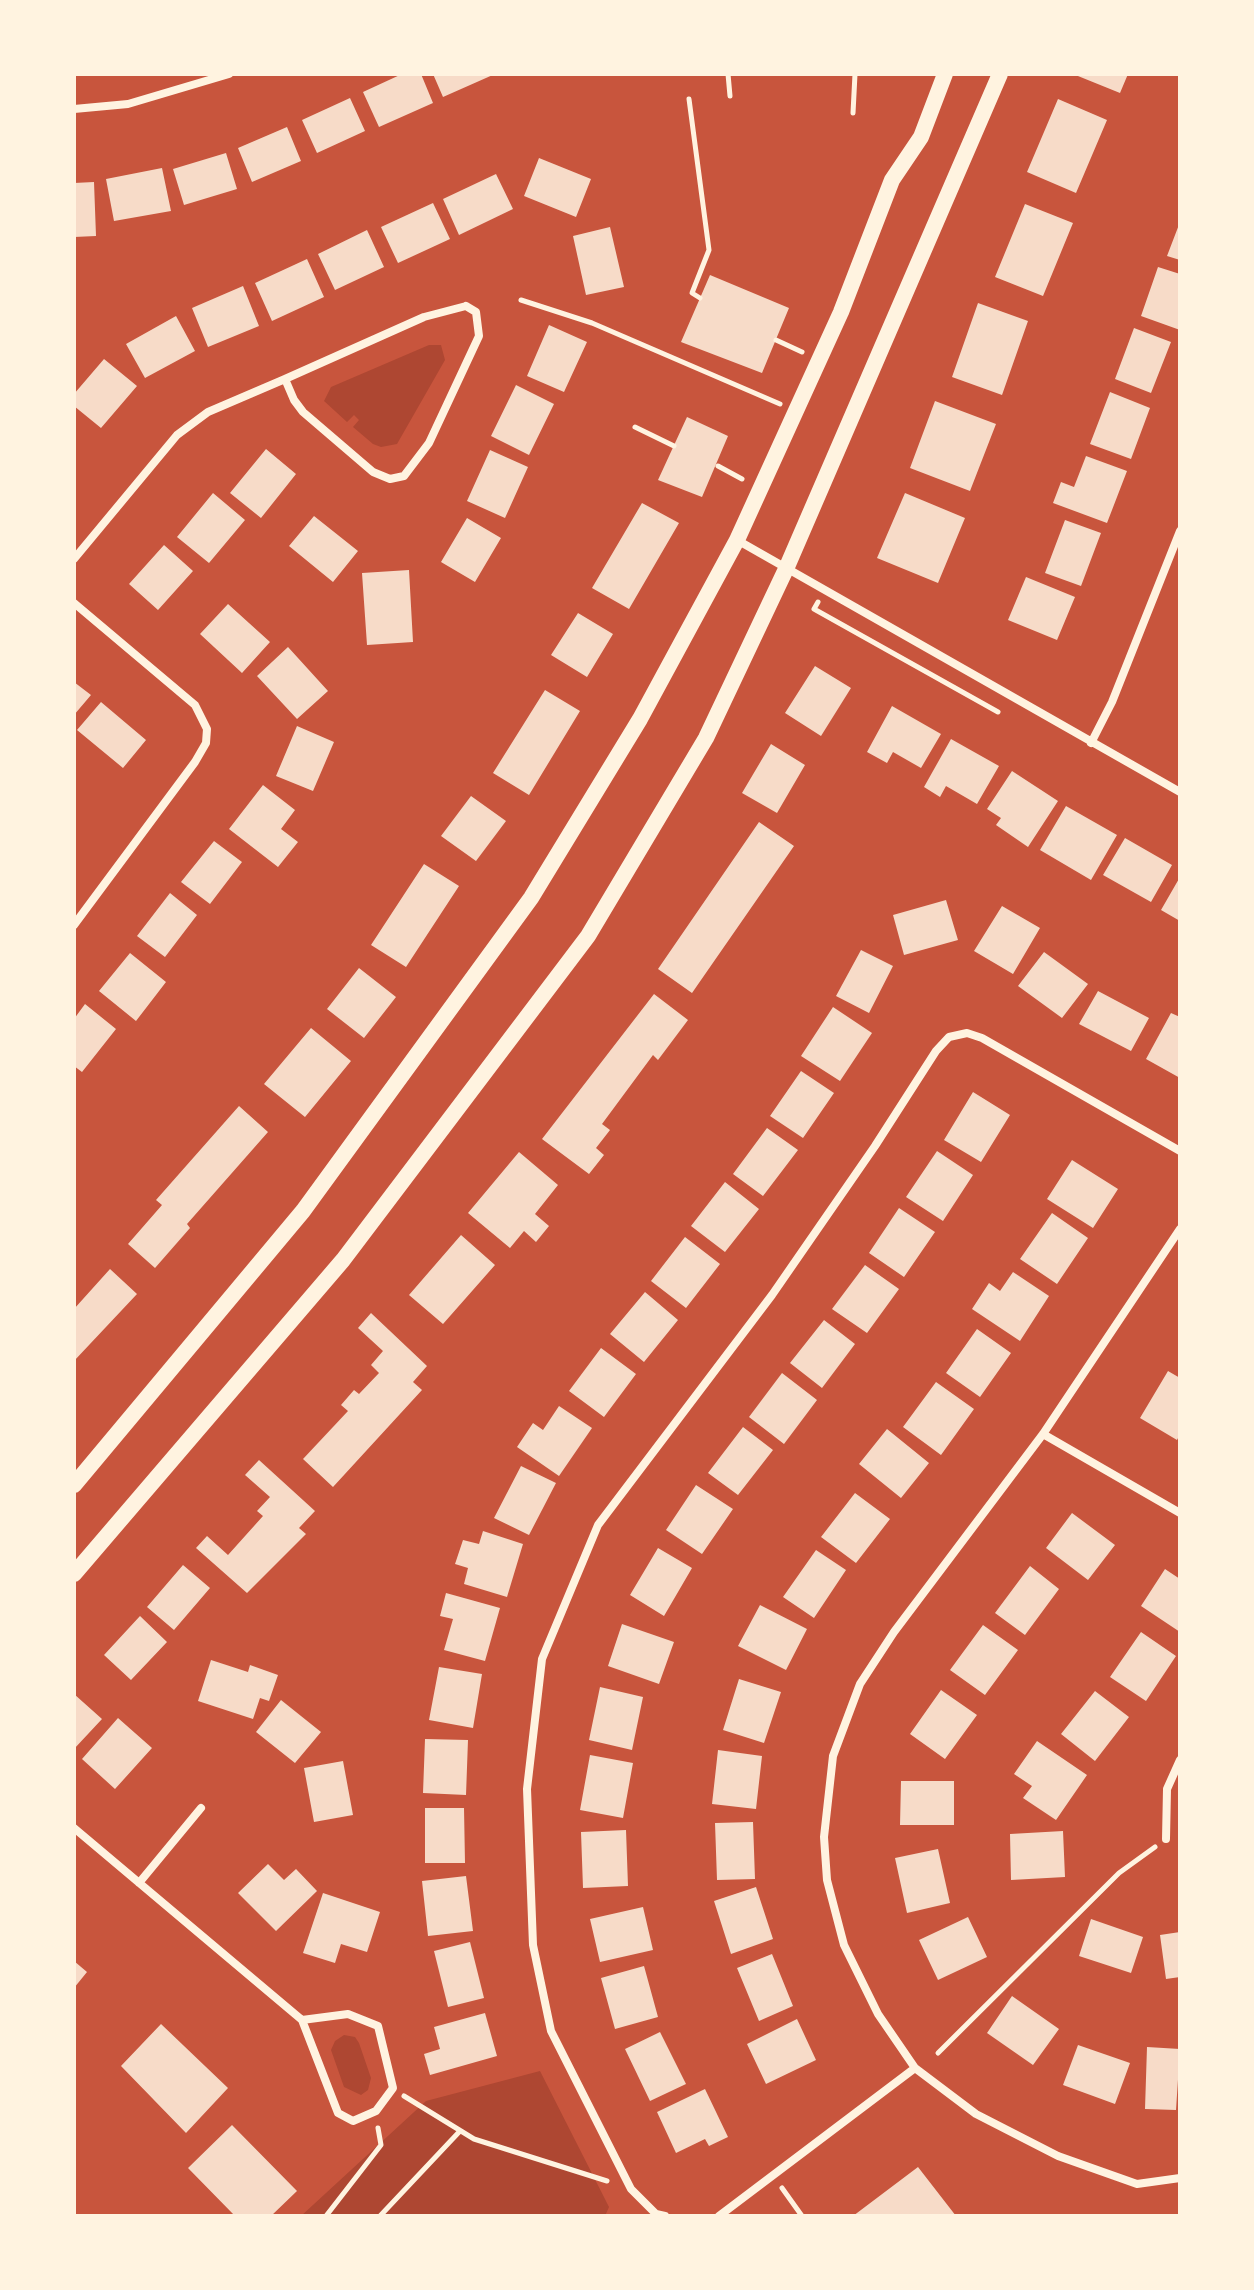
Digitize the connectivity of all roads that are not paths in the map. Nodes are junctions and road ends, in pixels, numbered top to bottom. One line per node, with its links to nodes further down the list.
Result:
1 (229, 74): 4 (street)
2 (945, 74): 7 (main road)
3 (1000, 74): 9 (main road)
4 (74, 109)
5 (285, 379): 5 (street); 8 (street)
6 (1180, 531): 11 (street)
7 (737, 540): 9 (street); 17 (main road)
8 (74, 559)
9 (786, 569): 11 (street); 19 (main road)
10 (74, 603): 13 (street)
11 (1091, 743): 12 (street)
12 (1180, 792)
13 (74, 925)
14 (1180, 1151): 28 (street)
15 (1180, 1229): 16 (street)
16 (1043, 1434): 18 (street); 26 (street)
17 (74, 1485)
18 (1180, 1513)
19 (74, 1574)
20 (1180, 1760): 23 (street)
21 (201, 1808): 24 (street)
22 (74, 1828): 24 (street)
23 (1166, 1839)
24 (139, 1883): 25 (street)
25 (302, 2020): 25 (street)
26 (915, 2068): 27 (street); 29 (street)
27 (1180, 2178)
28 (665, 2216)
29 (719, 2216)

